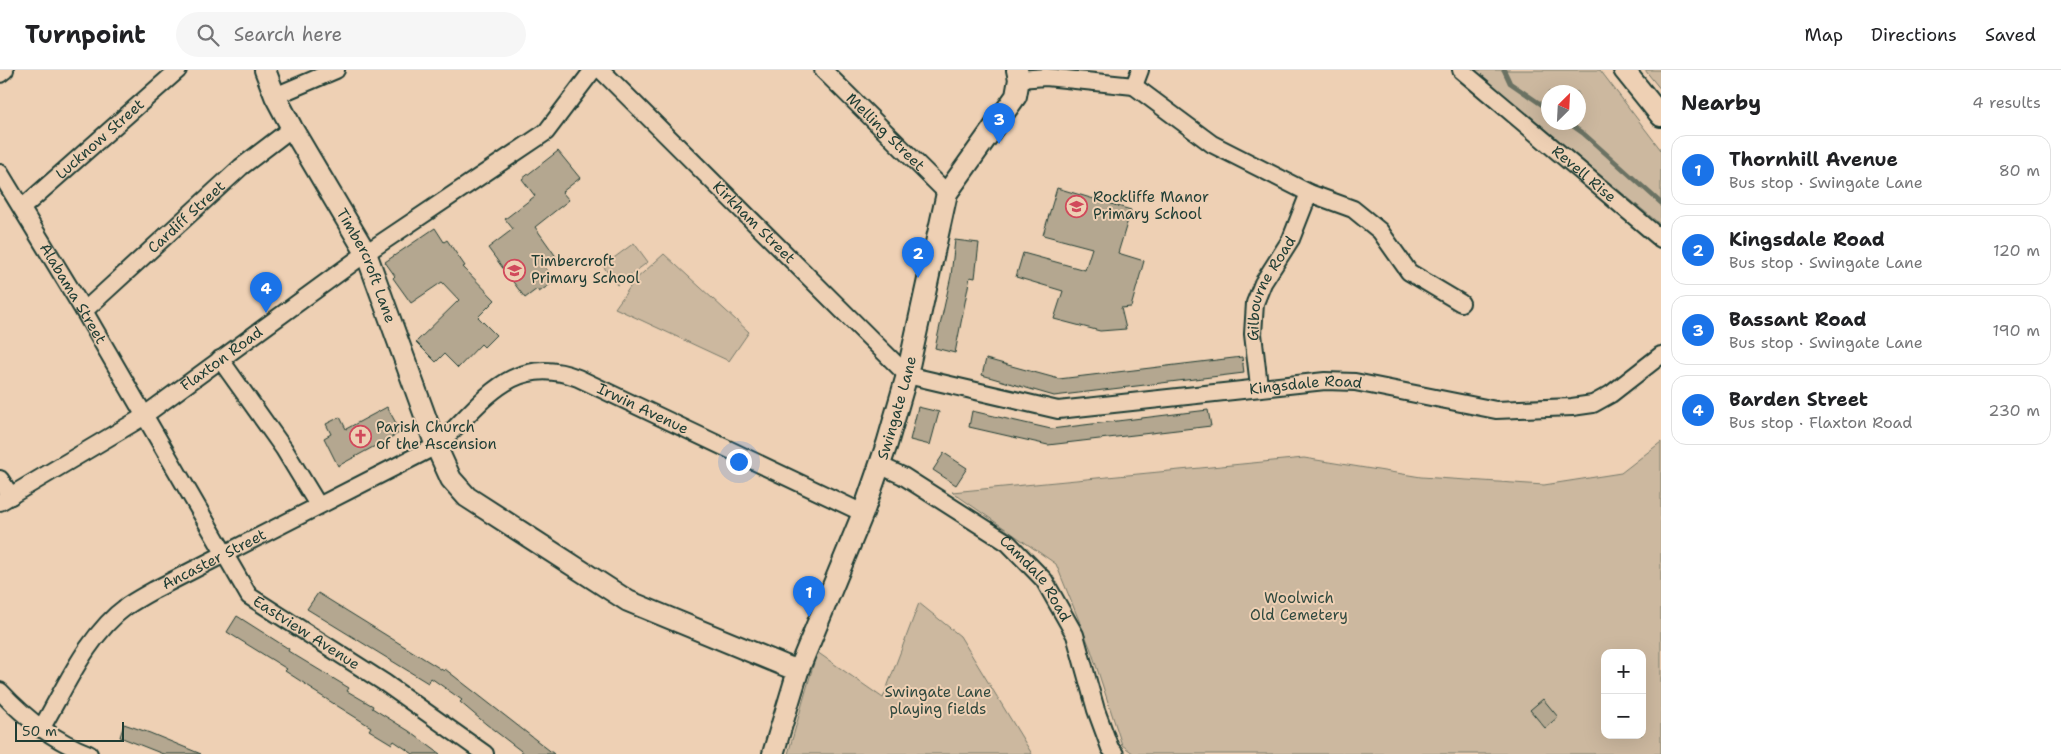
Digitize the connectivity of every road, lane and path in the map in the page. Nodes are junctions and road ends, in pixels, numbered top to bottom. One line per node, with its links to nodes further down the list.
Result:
1 (5, 70): 11 (street)
2 (178, 70): 20 (street, Lucknow Street)
3 (265, 70): 14 (street, Timbercroft Lane)
4 (336, 70): 14 (street)
5 (593, 70): 22 (street, Flaxton Road)
6 (601, 70): 27 (street, Kirkham Street)
7 (823, 70): 18 (street, Melling Street)
8 (1140, 70): 13 (street)
9 (1461, 70): 21 (street, Revell Rise)
10 (1624, 70): 15 (street)
11 (0, 74)
12 (1018, 74): 13 (street); 18 (street, Swingate Lane)
13 (1134, 86): 19 (street)
14 (275, 96): 16 (street, Timbercroft Lane)
15 (1661, 116)
16 (292, 128): 22 (street, Timbercroft Lane); 24 (street, Cardiff Street)
17 (0, 172): 20 (street, Alabama Street)
18 (947, 193): 27 (street, Swingate Lane)
19 (1309, 193): 23 (street); 28 (street, Gilbourne Road)
20 (22, 208): 24 (street, Alabama Street)
21 (1661, 239)
22 (366, 253): 26 (street, Flaxton Road); 30 (street, Timbercroft Lane)
23 (1461, 303)
24 (84, 310): 29 (street, Alabama Street)
25 (1661, 355): 28 (street, Kingsdale Road)
26 (220, 360): 29 (street, Flaxton Road); 34 (street)
27 (907, 375): 28 (street, Kingsdale Road); 31 (street, Swingate Lane)
28 (1259, 386)
29 (144, 415): 33 (street, Flaxton Road); 36 (street, Eastview Avenue)
30 (436, 446): 34 (street, Ancaster Street); 35 (street, Irwin Avenue); 37 (street, Timbercroft Lane)
31 (879, 466): 35 (street, Swingate Lane); 43 (street, Camdale Road)
32 (0, 479): 33 (street)
33 (5, 499)
34 (318, 505): 36 (street, Ancaster Street)
35 (863, 512): 37 (street, Swingate Lane)
36 (225, 554): 39 (street, Ancaster Street); 41 (street, Eastview Avenue)
37 (798, 671): 42 (street, Swingate Lane)
38 (0, 691): 39 (street)
39 (42, 729): 40 (street)
40 (89, 754)
41 (485, 754)
42 (773, 754)
43 (1115, 754)

